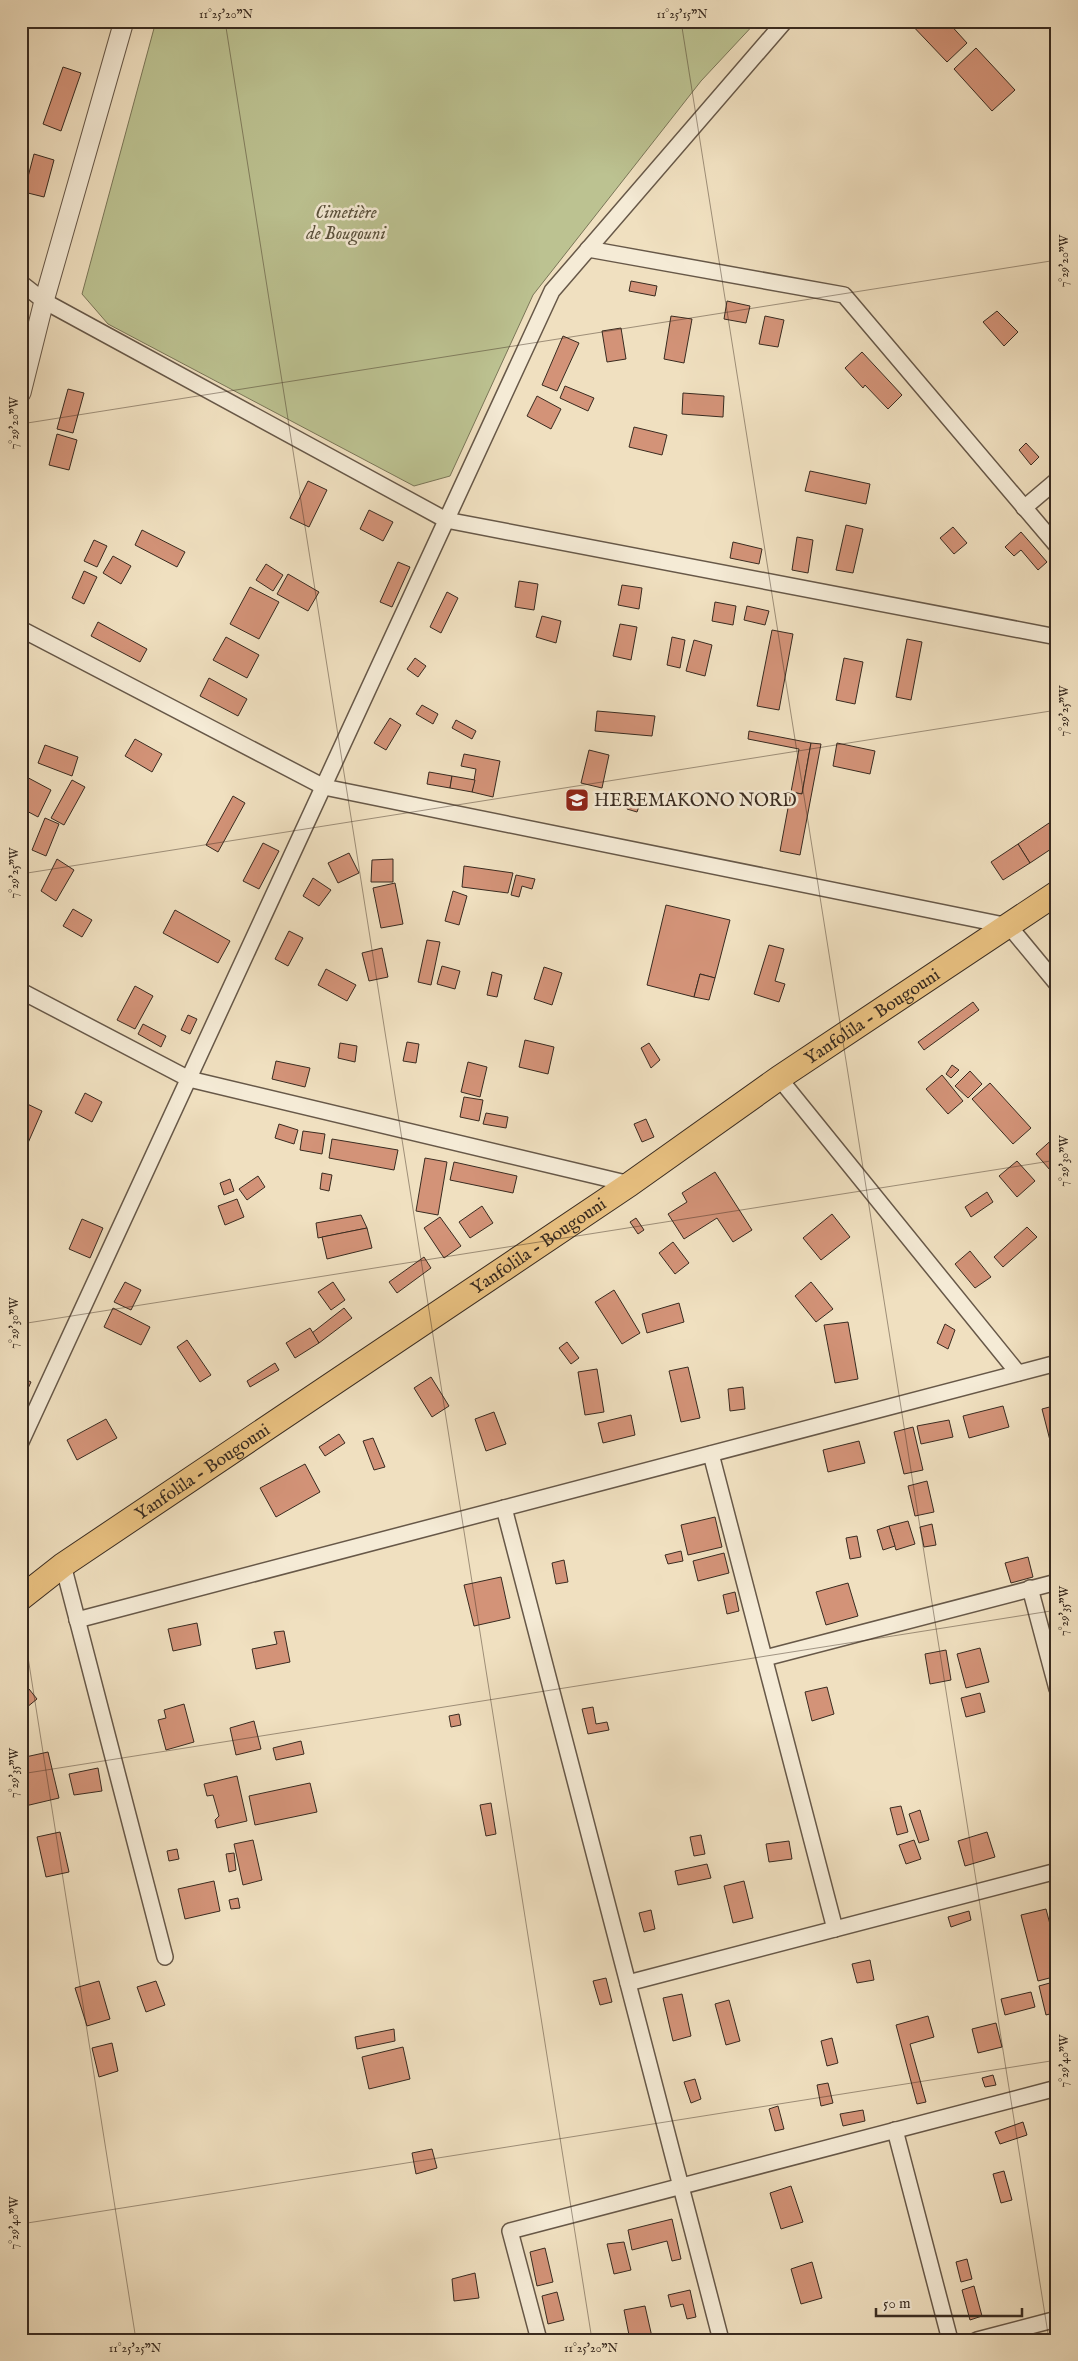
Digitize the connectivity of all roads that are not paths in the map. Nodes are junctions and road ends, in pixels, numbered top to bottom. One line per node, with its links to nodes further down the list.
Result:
1 (785, 21): 3 (street)
2 (121, 24): 5 (street)
3 (588, 249): 8 (street); 9 (street)
4 (21, 283): 5 (street)
5 (44, 300): 6 (street); 9 (street)
6 (21, 393)
7 (1057, 480): 8 (street)
8 (1024, 508): 10 (street)
9 (446, 520): 12 (street); 13 (street)
10 (1057, 546)
11 (21, 629): 13 (street)
12 (1057, 637)
13 (324, 787): 15 (street); 19 (street)
14 (1057, 893): 15 (main road, Yanfolila - Bougouni)
15 (1009, 926): 16 (street); 18 (main road, Yanfolila - Bougouni)
16 (1057, 984)
17 (21, 992): 19 (street)
18 (778, 1078): 20 (main road, Yanfolila - Bougouni); 22 (street)
19 (189, 1079): 20 (street); 23 (street)
20 (630, 1184): 26 (main road, Yanfolila - Bougouni)
21 (1057, 1363): 22 (street)
22 (1018, 1373): 24 (street)
23 (21, 1442)
24 (711, 1454): 25 (street); 31 (street)
25 (504, 1508): 30 (street); 36 (street)
26 (63, 1565): 29 (main road, Yanfolila - Bougouni); 30 (street)
27 (1057, 1582): 28 (street)
28 (1030, 1588): 31 (street); 32 (street)
29 (21, 1598)
30 (77, 1620): 35 (street)
31 (765, 1658): 34 (street)
32 (1057, 1689)
33 (1057, 1871): 34 (street)
34 (835, 1929): 36 (street)
35 (165, 1957)
36 (628, 1983): 39 (street)
37 (1057, 2088): 38 (street)
38 (895, 2130): 39 (street); 43 (street)
39 (681, 2186): 41 (street); 42 (street)
40 (1057, 2319): 44 (street)
41 (539, 2340)
42 (721, 2340)
43 (950, 2340)
44 (977, 2340)

